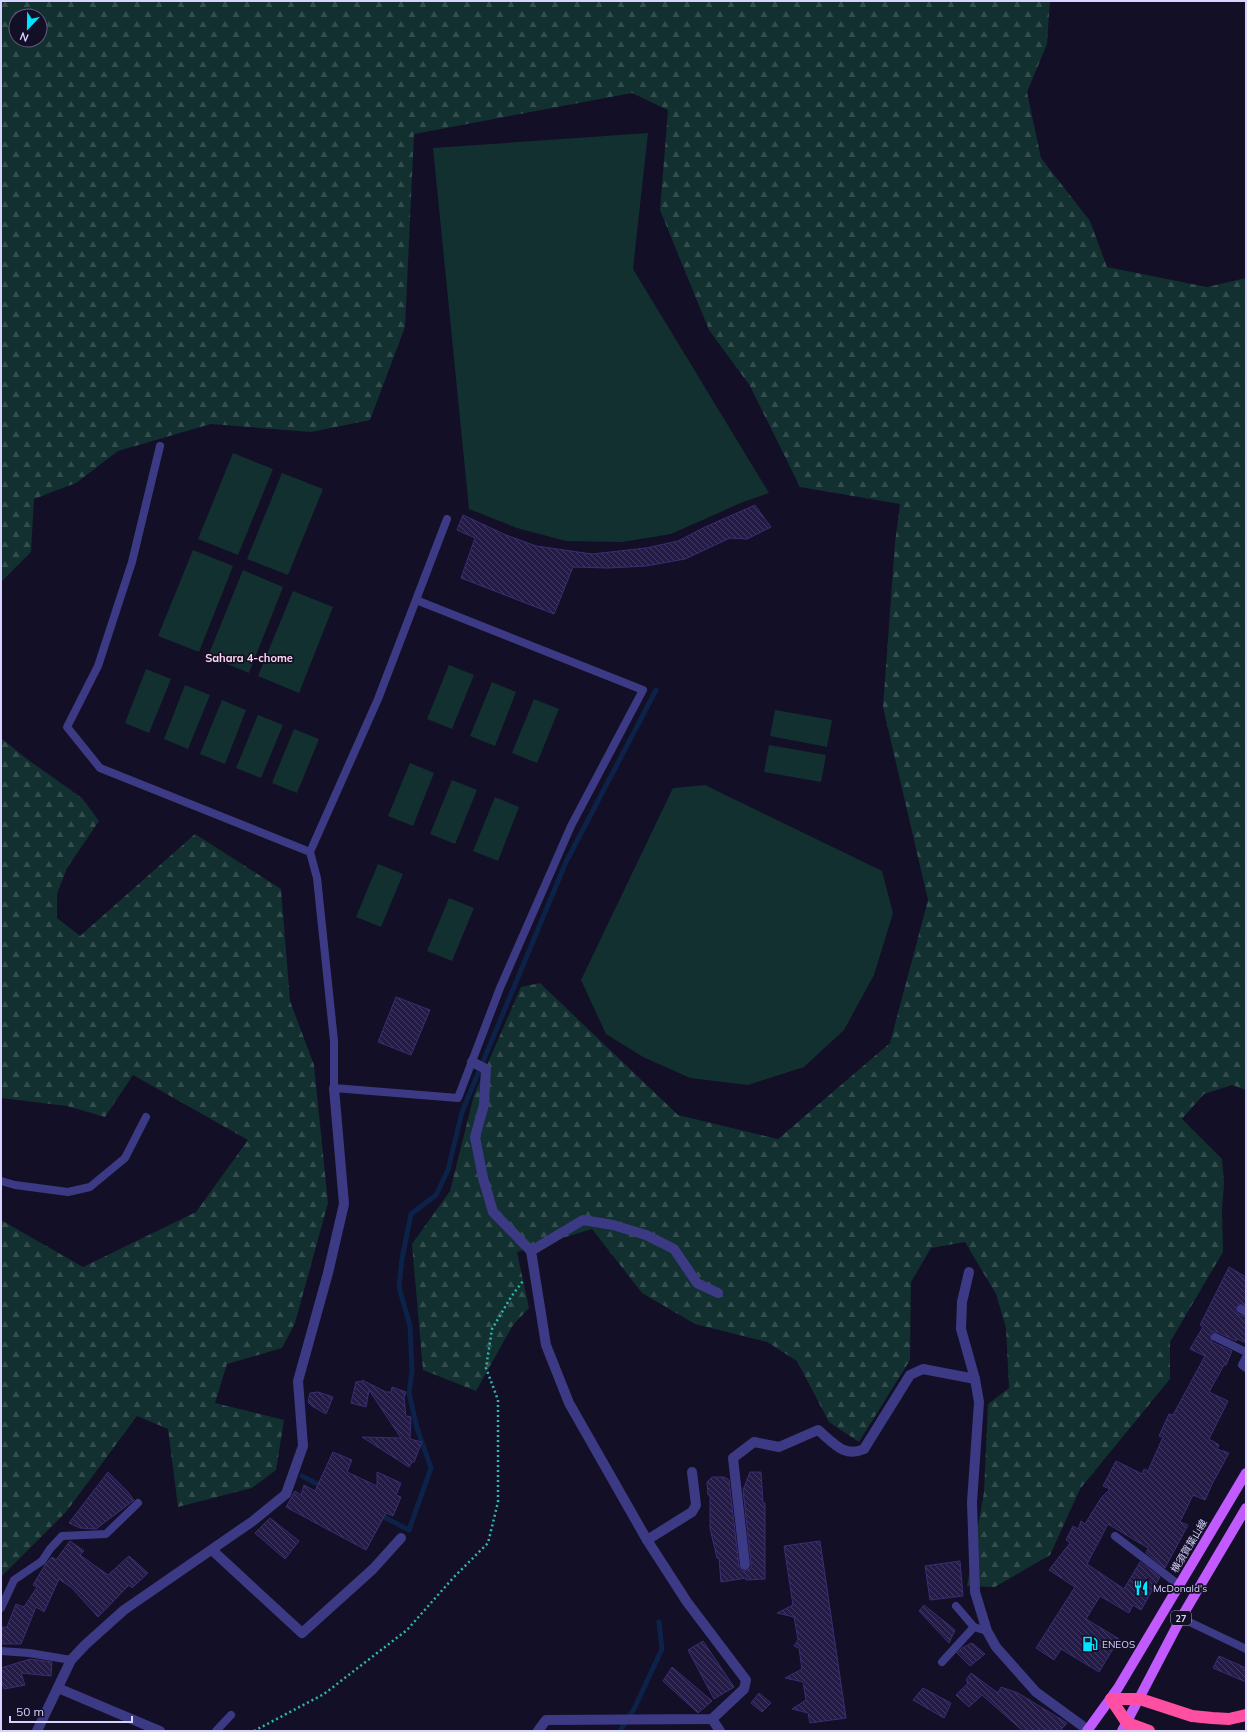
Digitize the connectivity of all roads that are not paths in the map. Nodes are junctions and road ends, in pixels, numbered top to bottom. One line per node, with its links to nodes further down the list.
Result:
1 (160, 446): 4 (lane)
2 (447, 519): 3 (lane)
3 (416, 600): 4 (lane); 5 (lane)
4 (310, 852): 6 (lane)
5 (472, 1062): 6 (lane); 9 (street)
6 (334, 1088): 24 (street)
7 (146, 1117): 8 (lane)
8 (1, 1181)
9 (532, 1251): 11 (street); 23 (street)
10 (969, 1272): 16 (street)
11 (718, 1292)
12 (1215, 1337): 13 (lane)
13 (1246, 1352)
14 (1246, 1357): 15 (lane)
15 (1246, 1368)
16 (975, 1379): 25 (street); 31 (street)
17 (692, 1472): 23 (street)
18 (1246, 1473): 26 (main road, 横須賀葉山線 / 27)
19 (138, 1503): 28 (lane)
20 (1246, 1508): 29 (main road, 27)
21 (1115, 1536): 26 (lane)
22 (401, 1538): 24 (street)
23 (648, 1540): 41 (street)
24 (212, 1550): 34 (street)
25 (745, 1564)
26 (1179, 1585): 37 (main road, 横須賀葉山線 / 27)
27 (956, 1606): 30 (lane)
28 (1, 1608)
29 (1181, 1618): 32 (lane); 38 (main road, 27)
30 (974, 1627): 31 (lane); 35 (lane)
31 (987, 1631): 48 (street)
32 (1246, 1649)
33 (1, 1651): 34 (lane)
34 (71, 1660): 36 (street)
35 (942, 1662)
36 (58, 1688): 43 (street); 44 (street)
37 (1111, 1699): 38 (highway); 42 (highway); 48 (main road, 横須賀葉山線 / 27)
38 (1140, 1699): 40 (highway); 42 (main road, 27)
39 (231, 1715): 45 (lane)
40 (1246, 1715)
41 (712, 1719): 46 (street); 47 (street)
42 (1125, 1727): 49 (highway)
43 (37, 1731)
44 (160, 1731)
45 (216, 1731)
46 (538, 1731)
47 (720, 1731)
48 (1087, 1731)
49 (1149, 1731)

